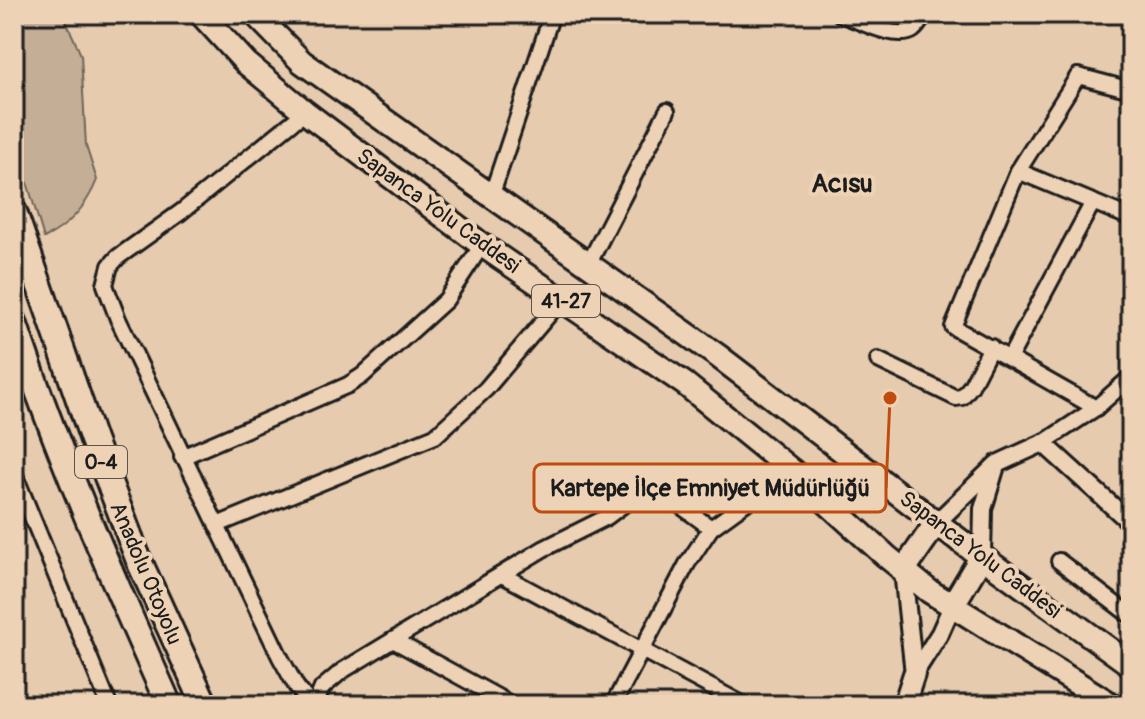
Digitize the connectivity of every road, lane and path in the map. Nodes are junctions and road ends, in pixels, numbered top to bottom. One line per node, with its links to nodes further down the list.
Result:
1 (201, 14): 8 (highway, Sapanca Yolu Caddesi / 41-27)
2 (255, 14): 10 (highway, Sapanca Yolu Caddesi)
3 (552, 14): 10 (street)
4 (840, 14): 5 (street)
5 (925, 14)
6 (1131, 90): 9 (street)
7 (667, 111): 15 (street)
8 (305, 112): 14 (highway, Sapanca Yolu Caddesi / 41-27); 24 (street)
9 (1018, 171): 11 (street); 18 (street)
10 (491, 197): 15 (highway, Sapanca Yolu Caddesi)
11 (1093, 202): 13 (street); 19 (street)
12 (14, 212): 44 (highway, Anadolu Otoyolu / O-4)
13 (1131, 218)
14 (482, 245): 16 (highway, Sapanca Yolu Caddesi / 41-27); 24 (street)
15 (588, 265): 28 (highway, Sapanca Yolu Caddesi)
16 (563, 298): 26 (highway, Sapanca Yolu Caddesi / 41-27); 30 (street)
17 (14, 322): 43 (highway, Anadolu Otoyolu / O-4)
18 (991, 347): 19 (street); 20 (street)
19 (1010, 357): 22 (street)
20 (878, 360)
21 (1131, 377): 22 (street)
22 (1096, 408): 23 (street)
23 (1043, 443): 25 (street); 29 (street)
24 (182, 457): 30 (street)
25 (997, 464): 28 (street); 32 (street)
26 (791, 470): 31 (street); 34 (highway, Sapanca Yolu Caddesi / 41-27)
27 (14, 473): 42 (street)
28 (937, 522): 32 (highway, Sapanca Yolu Caddesi); 34 (highway)
29 (1131, 523)
30 (217, 525): 45 (street)
31 (711, 528): 35 (street); 39 (street)
32 (982, 556): 36 (highway); 40 (highway, Sapanca Yolu Caddesi)
33 (1059, 561): 37 (street)
34 (903, 571): 36 (highway, Sapanca Yolu Caddesi / 41-27); 41 (street)
35 (502, 575): 38 (street); 39 (street)
36 (952, 606): 41 (street); 50 (highway, Sapanca Yolu Caddesi / 41-27)
37 (1131, 616)
38 (393, 640): 45 (street); 46 (street)
39 (642, 650): 47 (street); 48 (street)
40 (1131, 665)
41 (914, 674): 49 (main road)
42 (109, 705)
43 (169, 705)
44 (205, 705)
45 (313, 705)
46 (512, 705)
47 (613, 705)
48 (744, 705)
49 (904, 705)
50 (1112, 705)

